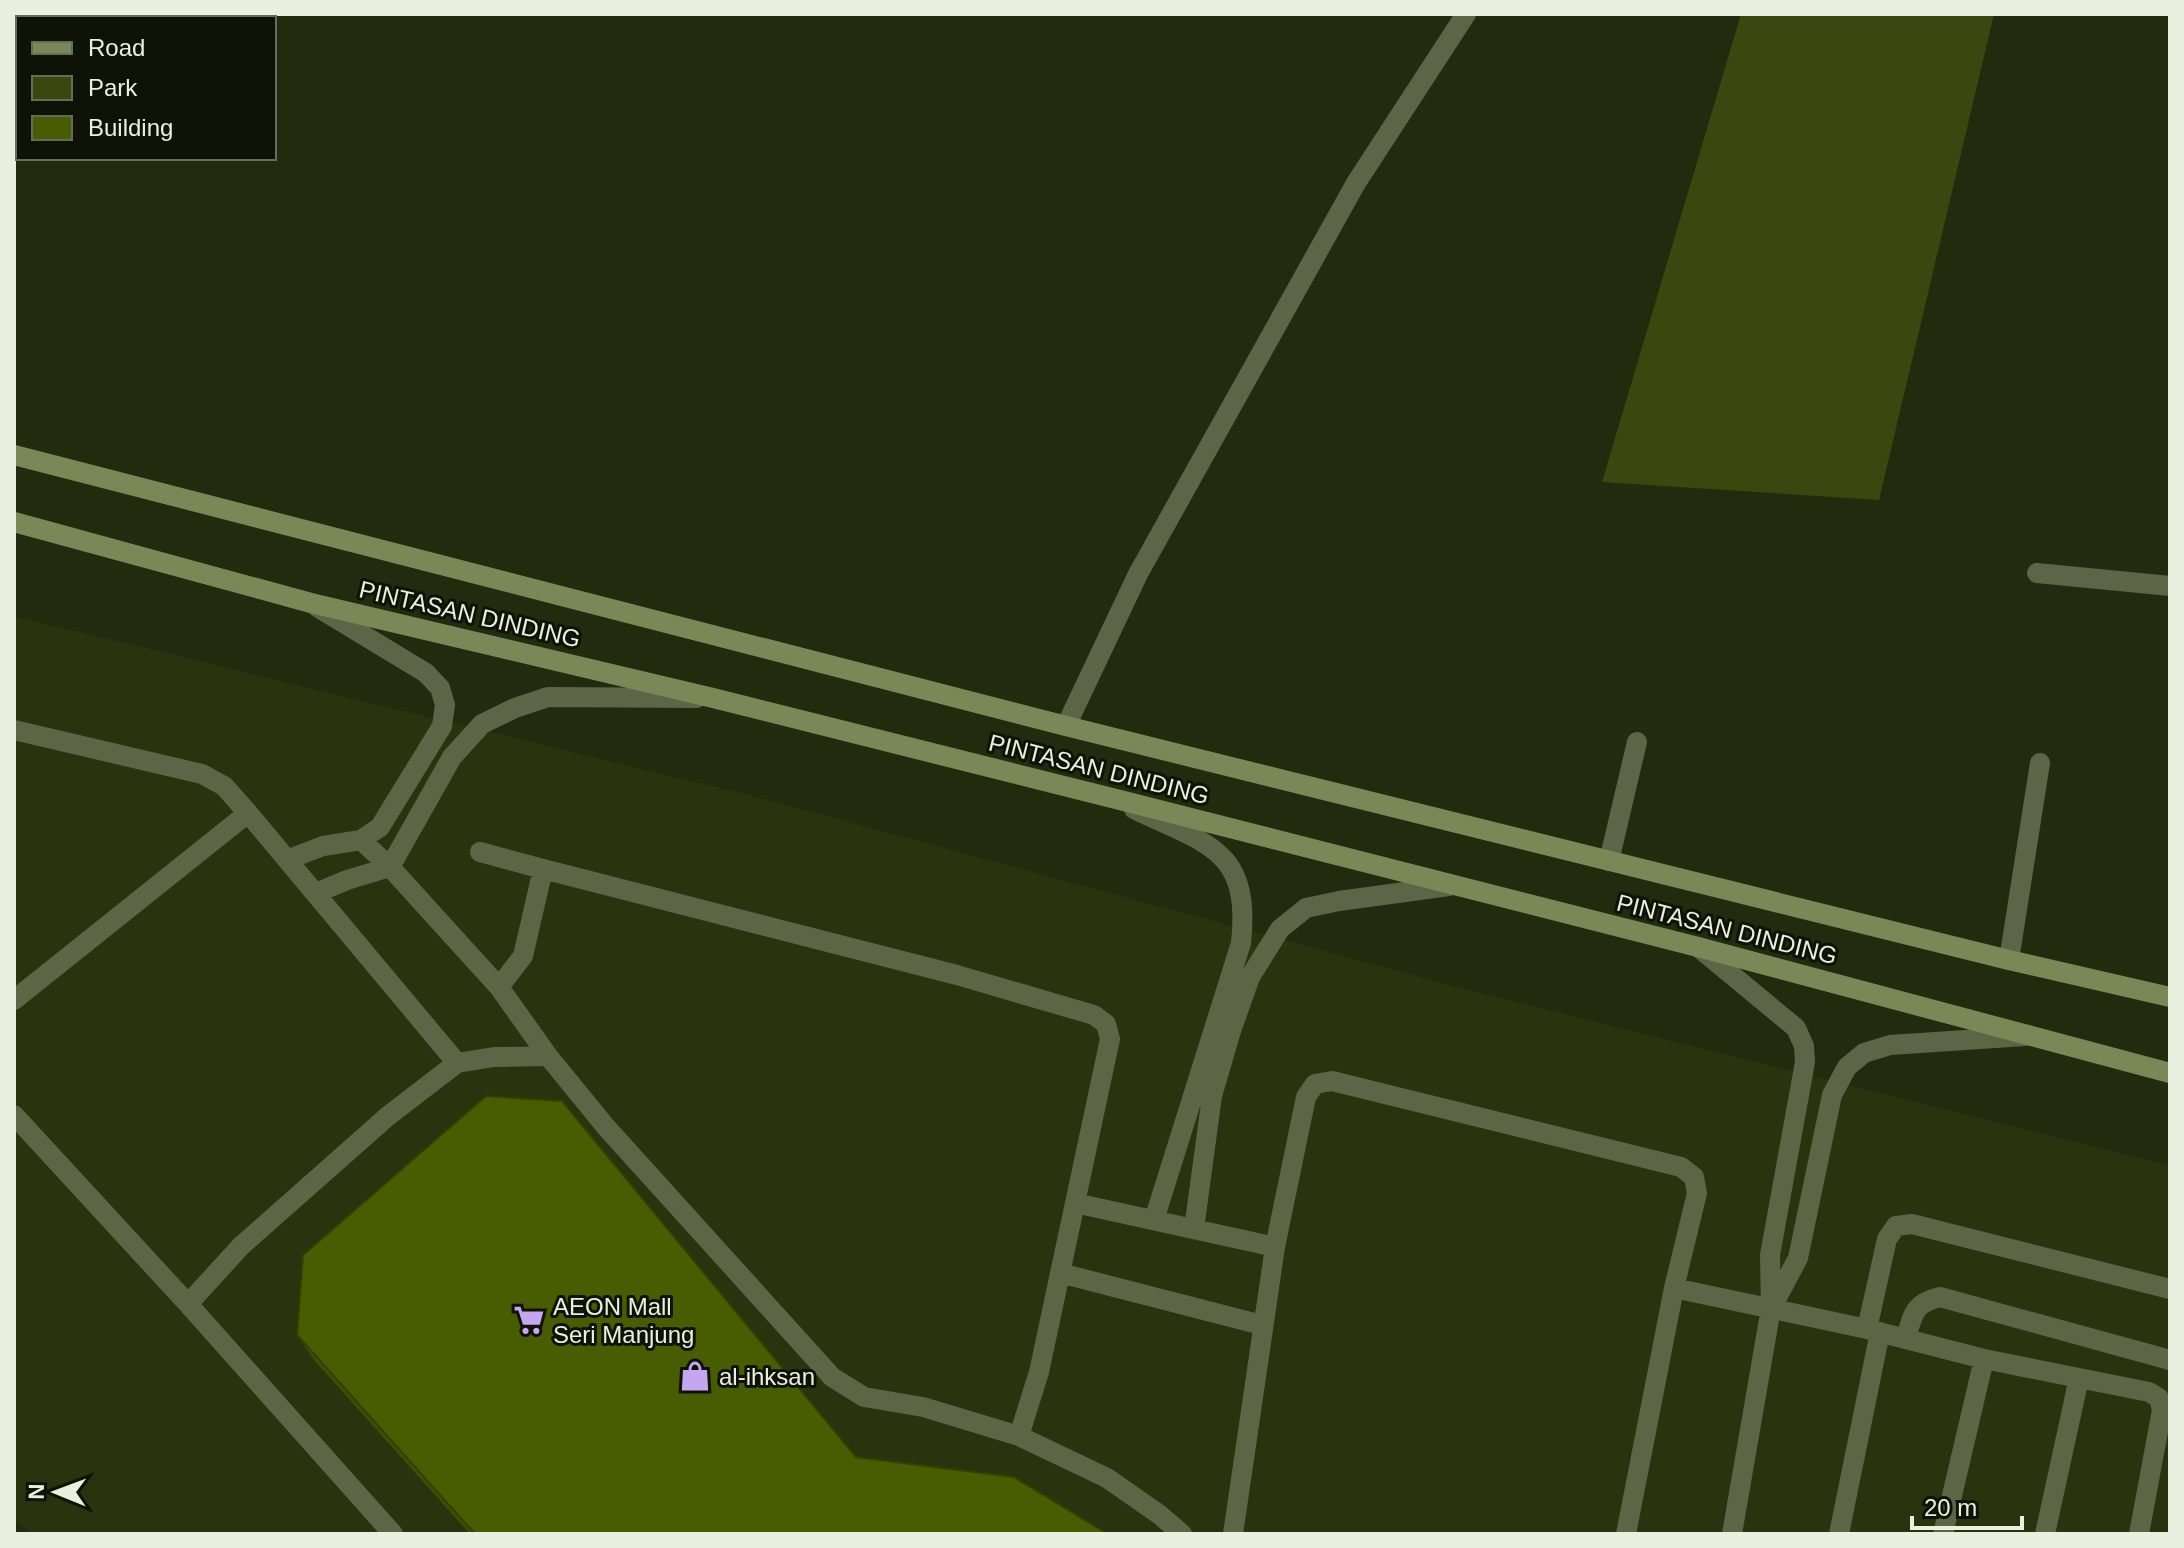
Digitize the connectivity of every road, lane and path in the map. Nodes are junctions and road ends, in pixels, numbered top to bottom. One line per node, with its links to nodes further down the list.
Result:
1 (1466, 14): 8 (lane)
2 (14, 455): 8 (main road, PINTASAN DINDING)
3 (14, 522): 6 (main road, PINTASAN DINDING)
4 (2037, 573): 5 (lane)
5 (2170, 586)
6 (311, 603): 7 (main road, PINTASAN DINDING); 14 (lane)
7 (713, 698): 12 (main road, PINTASAN DINDING); 18 (lane)
8 (1066, 726): 17 (main road, PINTASAN DINDING)
9 (14, 730): 13 (lane)
10 (1637, 742): 17 (lane)
11 (2040, 763): 23 (lane)
12 (1116, 799): 20 (main road, PINTASAN DINDING); 33 (lane)
13 (248, 813): 16 (lane); 26 (lane)
14 (361, 840): 16 (lane); 18 (lane)
15 (480, 852): 19 (lane)
16 (289, 859): 21 (lane)
17 (1609, 861): 23 (main road, PINTASAN DINDING)
18 (390, 867): 21 (lane); 24 (lane)
19 (543, 869): 24 (lane); 32 (lane)
20 (1449, 886): 22 (main road, PINTASAN DINDING); 34 (lane)
21 (316, 893): 29 (lane)
22 (1698, 947): 27 (main road, PINTASAN DINDING); 40 (lane)
23 (2009, 960): 25 (main road, PINTASAN DINDING)
24 (499, 987): 28 (lane)
25 (2170, 997)
26 (14, 1000)
27 (2033, 1035): 30 (main road, PINTASAN DINDING); 40 (lane)
28 (548, 1056): 29 (lane); 47 (lane)
29 (457, 1063): 39 (lane)
30 (2170, 1073)
31 (14, 1115): 39 (lane)
32 (1075, 1203): 33 (lane); 36 (lane)
33 (1154, 1220): 34 (lane)
34 (1194, 1229): 35 (lane)
35 (1275, 1247): 37 (lane); 41 (lane)
36 (1060, 1273): 41 (lane); 47 (lane)
37 (1674, 1288): 40 (lane); 51 (lane)
38 (2170, 1289): 42 (lane)
39 (188, 1304): 48 (lane)
40 (1771, 1308): 42 (lane); 52 (lane)
41 (1262, 1325): 50 (lane)
42 (1874, 1330): 43 (lane); 53 (lane)
43 (1906, 1338): 44 (lane); 45 (lane)
44 (1984, 1359): 46 (lane); 54 (lane)
45 (2170, 1360)
46 (2079, 1378): 55 (lane); 56 (lane)
47 (1019, 1436): 49 (lane)
48 (393, 1534)
49 (1182, 1534)
50 (1233, 1534)
51 (1626, 1534)
52 (1732, 1534)
53 (1839, 1534)
54 (1943, 1534)
55 (2045, 1534)
56 (2139, 1534)

